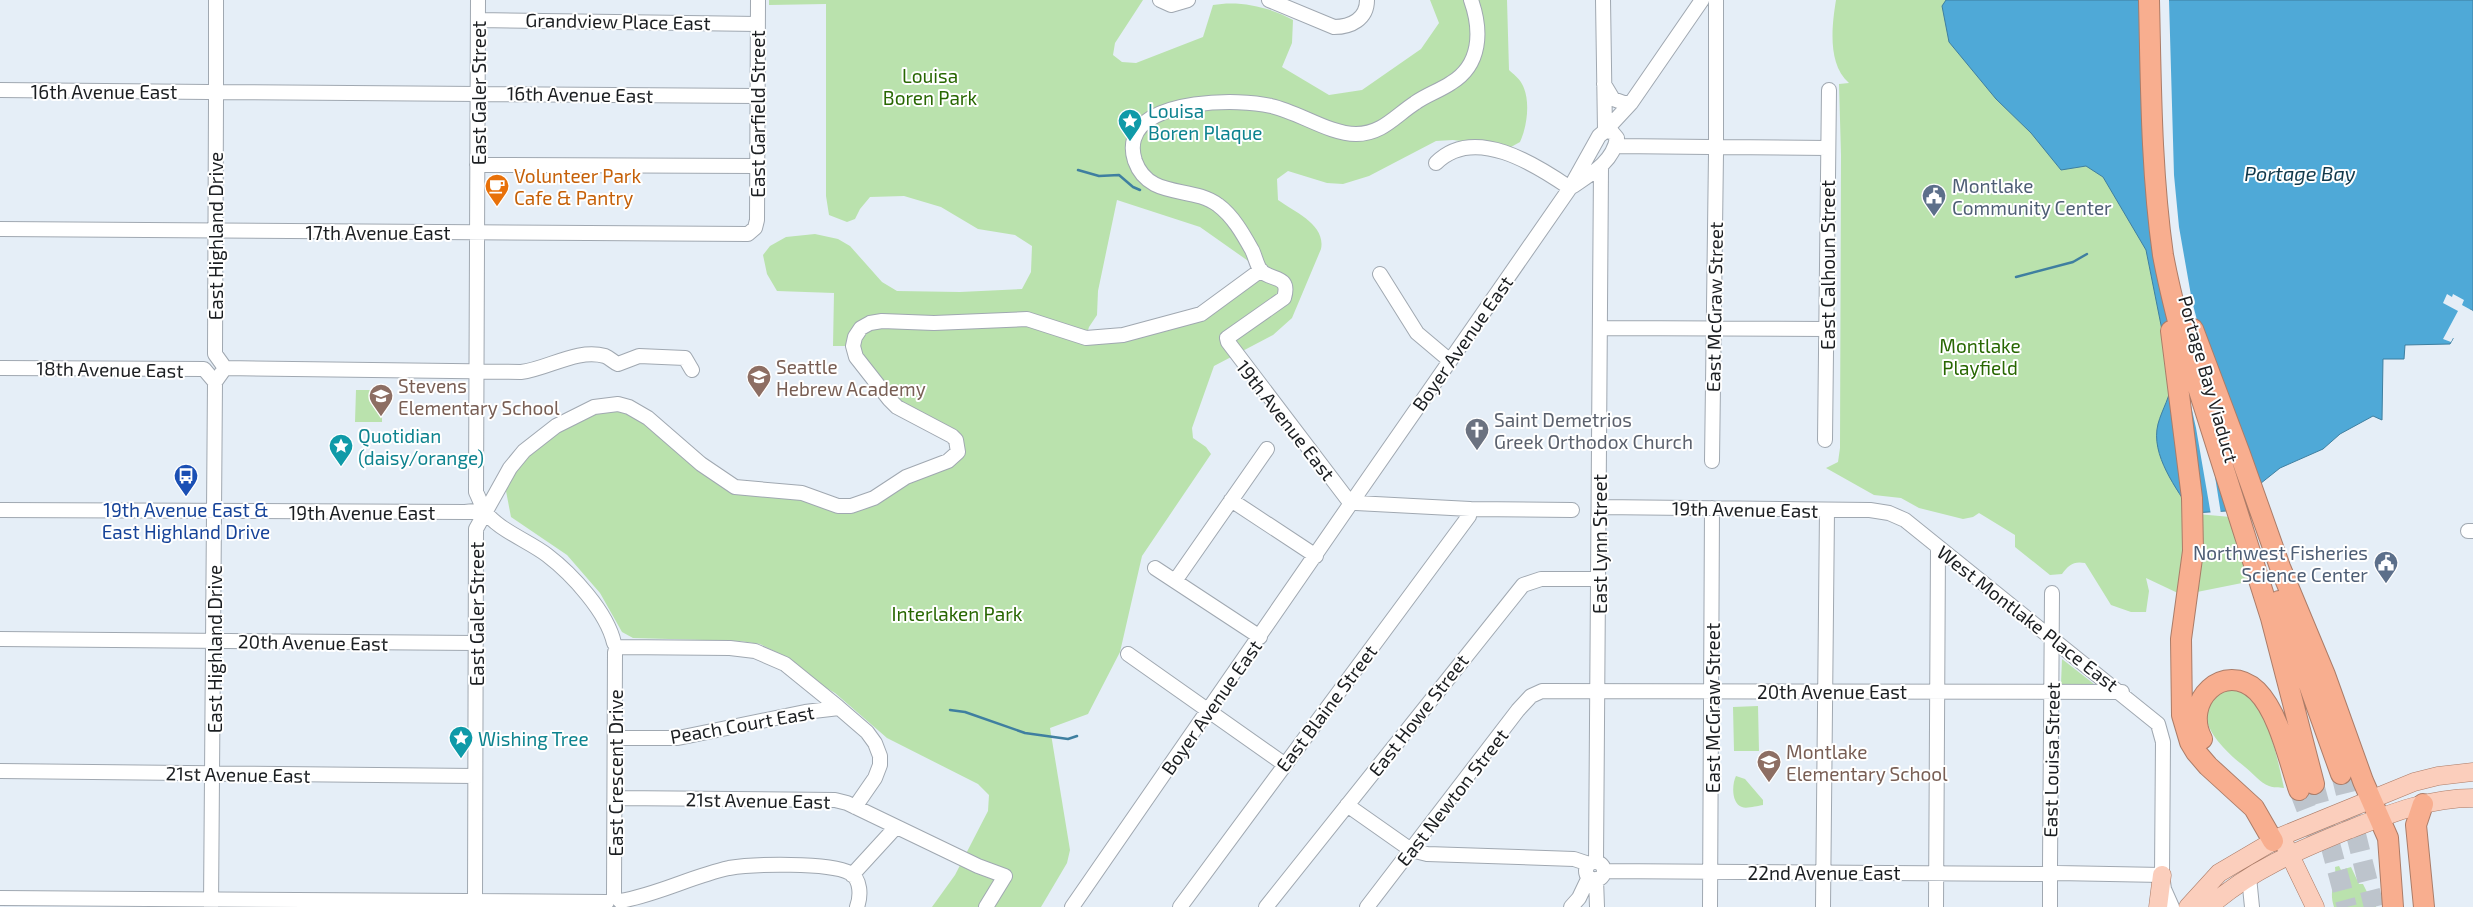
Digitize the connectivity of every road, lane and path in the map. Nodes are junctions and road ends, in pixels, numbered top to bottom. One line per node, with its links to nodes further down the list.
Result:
1 (216, 0): 19 (street, East Highland Drive)
2 (478, 0): 14 (street, East Galer Street)
3 (758, 0): 15 (street, East Garfield Street)
4 (1160, 0): 5 (street)
5 (1188, 0)
6 (1270, 0): 7 (street)
7 (1367, 0)
8 (1471, 0): 38 (street)
9 (1603, 0): 16 (street)
10 (1702, 0): 22 (street)
11 (1716, 0): 25 (street, East McGraw Street)
12 (2149, 0): 37 (highway)
13 (2162, 0): 69 (highway, Portage Bay Viaduct)
14 (478, 20): 15 (street, Grandview Place East); 20 (street, East Galer Street)
15 (758, 24): 21 (street, East Garfield Street)
16 (1603, 82): 22 (street); 23 (street)
17 (0, 90): 19 (street, 16th Avenue East)
18 (1829, 90): 26 (street, East Calhoun Street)
19 (216, 92): 20 (street, 16th Avenue East); 35 (street, East Highland Drive)
20 (478, 93): 21 (street, 16th Avenue East); 29 (street, East Galer Street)
21 (757, 96): 30 (street, East Garfield Street)
22 (1631, 103): 23 (street); 24 (street)
23 (1605, 131): 24 (street); 27 (street, Boyer Avenue East)
24 (1616, 145): 25 (street); 31 (street)
25 (1716, 147): 26 (street); 41 (street, East McGraw Street)
26 (1828, 148): 42 (street, East Calhoun Street)
27 (1586, 158): 31 (street); 32 (street, Boyer Avenue East)
28 (1436, 163): 32 (street)
29 (478, 165): 30 (street); 36 (street, East Galer Street)
30 (757, 166): 33 (street, East Garfield Street)
31 (1601, 167): 32 (street, Boyer Avenue East); 40 (street, East Lynn Street)
32 (1570, 188): 43 (street, Boyer Avenue East)
33 (755, 228): 36 (street, 17th Avenue East)
34 (0, 229): 35 (street, 17th Avenue East)
35 (215, 232): 36 (street, 17th Avenue East); 45 (street, East Highland Drive)
36 (477, 233): 47 (street, East Galer Street)
37 (2164, 256): 69 (highway, Portage Bay Viaduct); 101 (highway)
38 (1261, 270): 53 (street, 19th Avenue East); 58 (street)
39 (1380, 274): 43 (street)
40 (1601, 328): 41 (street); 54 (street, East Lynn Street)
41 (1714, 328): 42 (street); 51 (street, East McGraw Street)
42 (1827, 329): 49 (street, East Calhoun Street)
43 (1449, 360): 53 (street, Boyer Avenue East)
44 (0, 368): 48 (street, 18th Avenue East)
45 (226, 368): 47 (street); 48 (street)
46 (692, 370): 47 (street)
47 (477, 372): 58 (street, East Galer Street)
48 (215, 382): 61 (street, East Highland Drive)
49 (1825, 440)
50 (1266, 449): 52 (street)
51 (1712, 462)
52 (1231, 500): 64 (street); 67 (street)
53 (1352, 502): 56 (street); 64 (street, Boyer Avenue East)
54 (1600, 507): 55 (street, 19th Avenue East); 66 (street, East Lynn Street)
55 (1712, 508): 60 (street, 19th Avenue East); 77 (street, East McGraw Street)
56 (1470, 509): 59 (street); 87 (street, East Blaine Street)
57 (0, 510): 61 (street, 19th Avenue East)
58 (484, 510): 61 (street, 19th Avenue East); 74 (street, East Galer Street); 75 (street, East Crescent Drive)
59 (1572, 510)
60 (1827, 510): 62 (street, 19th Avenue East); 80 (street)
61 (214, 512): 73 (street, East Highland Drive)
62 (1890, 513): 63 (street, West Montlake Place East)
63 (1938, 547): 71 (street, West Montlake Place East); 81 (street)
64 (1316, 556): 70 (street, Boyer Avenue East)
65 (1154, 568): 67 (street)
66 (1599, 579): 79 (street, East Lynn Street); 97 (street, East Howe Street)
67 (1175, 581): 70 (street)
68 (2052, 593): 71 (street, East Louisa Street)
69 (2282, 608): 91 (highway); 95 (highway); 101 (highway)
70 (1260, 637): 85 (street, Boyer Avenue East)
71 (2053, 638): 82 (street, East Louisa Street); 83 (street, West Montlake Place East)
72 (0, 639): 73 (street, 20th Avenue East)
73 (214, 640): 74 (street, 20th Avenue East); 90 (street, East Highland Drive)
74 (476, 643): 92 (street, East Galer Street)
75 (616, 647): 84 (street); 86 (street, East Crescent Drive)
76 (1128, 654): 85 (street)
77 (1712, 690): 79 (street, 20th Avenue East); 80 (street, 20th Avenue East); 104 (street, East McGraw Street)
78 (1542, 691): 79 (street, 20th Avenue East); 102 (street, East Newton Street)
79 (1599, 691): 103 (street, East Lynn Street)
80 (1826, 691): 81 (street, 20th Avenue East); 105 (street)
81 (1937, 691): 82 (street, 20th Avenue East); 106 (street)
82 (2052, 692): 83 (street, 20th Avenue East); 107 (street, East Louisa Street)
83 (2122, 692): 109 (street, West Montlake Place East)
84 (839, 708): 86 (street, Peach Court East); 98 (street)
85 (1209, 710): 87 (street); 117 (street, Boyer Avenue East)
86 (615, 738): 93 (street, East Crescent Drive)
87 (1284, 764): 118 (street, East Blaine Street)
88 (0, 771): 90 (street, 21st Avenue East)
89 (2473, 772): 95 (main road)
90 (213, 773): 92 (street, 21st Avenue East); 115 (street, East Highland Drive)
91 (2342, 774)
92 (475, 776): 113 (street, East Galer Street)
93 (615, 798): 98 (street, 21st Avenue East); 114 (street, East Crescent Drive)
94 (2473, 798): 96 (main road)
95 (2371, 800): 99 (highway); 101 (main road)
96 (2423, 804): 99 (main road); 135 (highway)
97 (1347, 805): 102 (street, 22nd Avenue East); 119 (street, East Howe Street)
98 (855, 807): 100 (street, 21st Avenue East)
99 (2380, 818): 101 (main road); 134 (highway)
100 (896, 827): 108 (street); 116 (street, 21st Avenue East)
101 (2281, 847): 110 (main road); 129 (main road); 132 (main road); 133 (main road)
102 (1411, 850): 103 (street, 22nd Avenue East); 120 (street, East Newton Street)
103 (1595, 871): 104 (street, 22nd Avenue East); 121 (street); 122 (street, East Lynn Street)
104 (1711, 871): 105 (street, 22nd Avenue East); 123 (street, East McGraw Street)
105 (1824, 872): 106 (street, 22nd Avenue East); 124 (street)
106 (1937, 873): 107 (street, 22nd Avenue East); 125 (street)
107 (2050, 873): 109 (street, 22nd Avenue East); 126 (street, East Louisa Street)
108 (852, 875): 112 (street); 114 (street)
109 (2162, 875): 127 (main road); 128 (street)
110 (2250, 877): 130 (main road); 131 (street)
111 (0, 898): 115 (street)
112 (858, 901)
113 (475, 902): 114 (street); 115 (street)
114 (614, 902)
115 (211, 903)
116 (986, 907)
117 (1072, 907)
118 (1180, 907)
119 (1266, 907)
120 (1367, 907)
121 (1571, 907)
122 (1597, 907)
123 (1710, 907)
124 (1823, 907)
125 (1936, 907)
126 (2050, 907)
127 (2158, 907)
128 (2172, 907)
129 (2188, 907)
130 (2209, 907)
131 (2252, 907)
132 (2306, 907)
133 (2316, 907)
134 (2393, 907)
135 (2424, 907)

